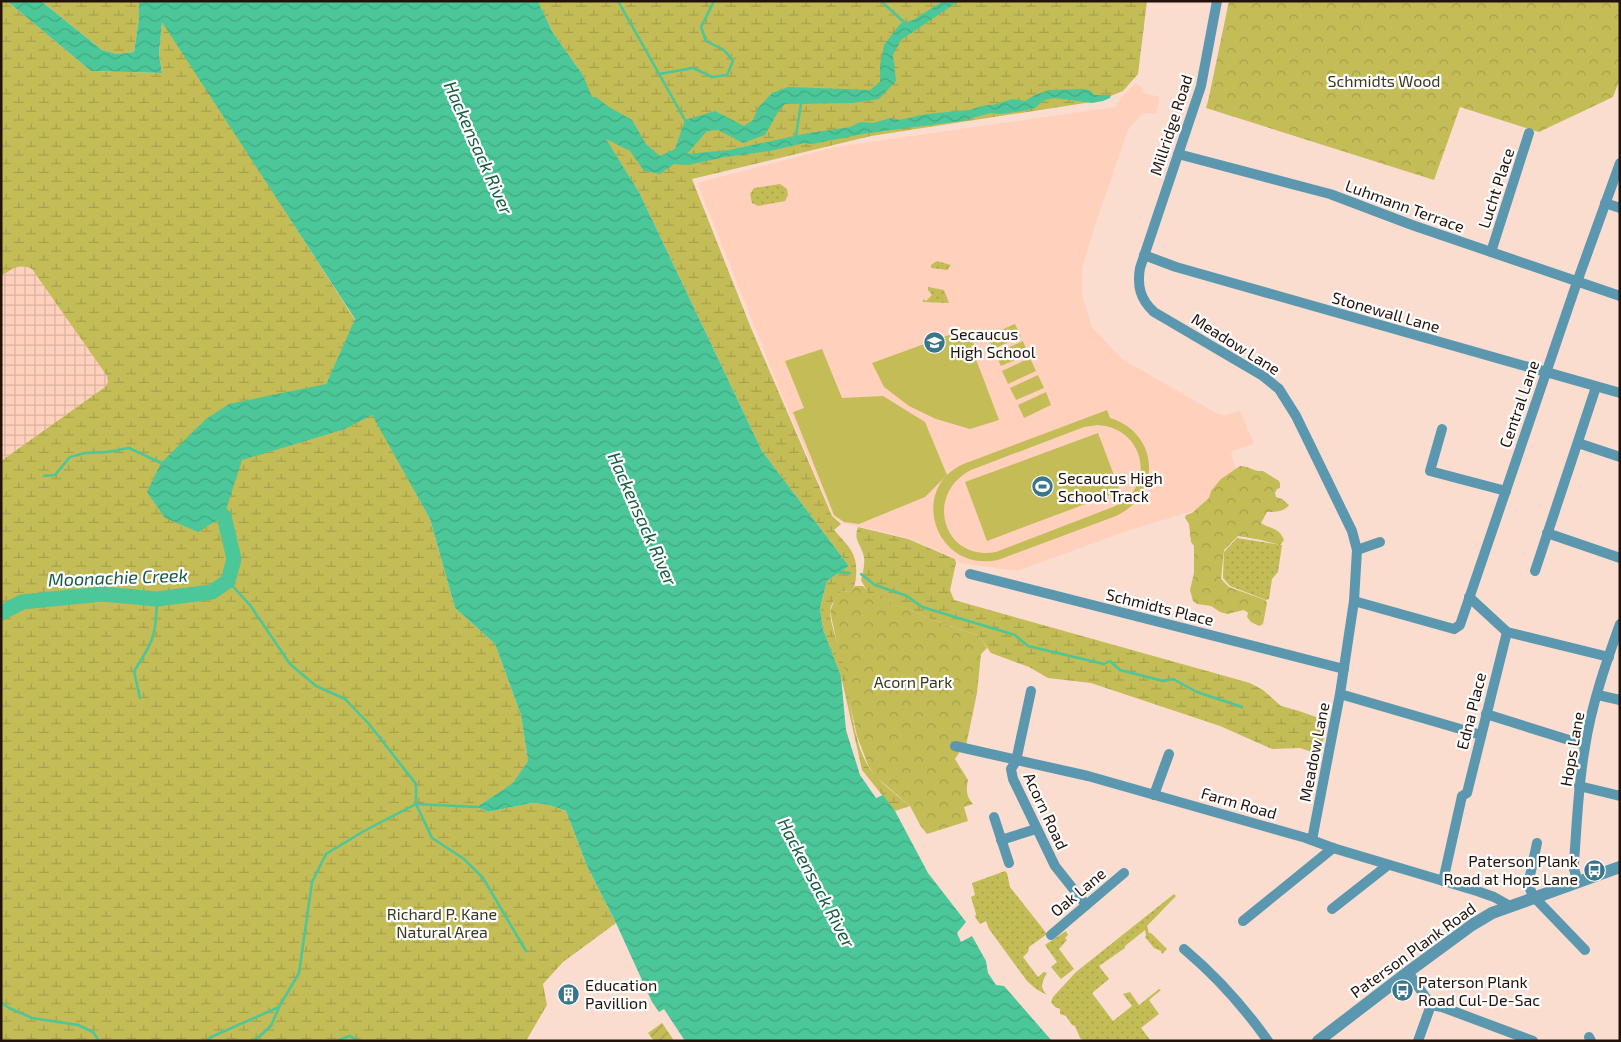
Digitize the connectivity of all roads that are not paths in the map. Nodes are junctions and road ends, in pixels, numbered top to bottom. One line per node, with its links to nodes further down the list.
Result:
1 (1217, 1): 3 (street, Millridge Road)
2 (1529, 132): 7 (street, Lucht Place)
3 (1178, 154): 7 (street, Luhmann Terrace); 8 (street, Millridge Road)
4 (1620, 162): 5 (street, Central Lane)
5 (1605, 203): 6 (street); 9 (street, Central Lane)
6 (1620, 208)
7 (1491, 252): 9 (street, Luhmann Terrace)
8 (1144, 255): 11 (street, Stonewall Lane); 20 (street, Meadow Lane)
9 (1577, 282): 10 (street, Luhmann Terrace); 11 (street, Central Lane)
10 (1620, 296)
11 (1546, 373): 12 (street, Stonewall Lane); 17 (street, Central Lane)
12 (1596, 387): 13 (street, Stonewall Lane); 15 (street)
13 (1620, 393)
14 (1442, 429): 17 (street)
15 (1578, 443): 16 (street); 18 (street)
16 (1620, 457)
17 (1506, 491): 24 (street, Central Lane)
18 (1547, 533): 21 (street); 22 (street)
19 (1380, 542): 20 (street)
20 (1357, 550): 25 (street, Meadow Lane)
21 (1620, 558)
22 (1535, 571)
23 (970, 574): 29 (street, Schmidts Place)
24 (1469, 597): 25 (street, Central Lane); 27 (street)
25 (1354, 601): 29 (street, Meadow Lane)
26 (1620, 624): 28 (street, Hops Lane)
27 (1507, 632): 28 (street); 34 (street, Edna Place)
28 (1608, 657): 32 (street, Hops Lane)
29 (1344, 669): 31 (street, Meadow Lane)
30 (1031, 691): 39 (street, Acorn Road)
31 (1340, 694): 35 (street); 46 (street, Meadow Lane)
32 (1598, 695): 33 (street); 36 (street, Hops Lane)
33 (1620, 700)
34 (1486, 714): 35 (street, Edna Place); 36 (street)
35 (1481, 735): 53 (street, Edna Place)
36 (1585, 745): 40 (street, Hops Lane)
37 (955, 746): 39 (street, Farm Road)
38 (1169, 754): 41 (street)
39 (1016, 760): 41 (street, Farm Road); 44 (street, Acorn Road)
40 (1580, 786): 42 (street); 54 (street, Hops Lane)
41 (1154, 795): 46 (street, Farm Road)
42 (1620, 796)
43 (994, 817): 45 (street)
44 (1036, 829): 45 (street); 56 (street, Acorn Road)
45 (1001, 840): 49 (street)
46 (1312, 840): 48 (street, Farm Road)
47 (1537, 842): 55 (street)
48 (1333, 848): 50 (street, Farm Road); 59 (street)
49 (1009, 863)
50 (1388, 864): 53 (street, Farm Road); 58 (street)
51 (1620, 867): 54 (street, Paterson Plank Road)
52 (1124, 873): 56 (street, Oak Lane)
53 (1443, 881): 57 (street, Farm Road)
54 (1578, 882): 55 (street, Paterson Plank Road)
55 (1534, 897): 57 (street, Paterson Plank Road); 62 (street)
56 (1086, 905): 60 (street, Oak Lane)
57 (1510, 906): 63 (street, Paterson Plank Road)
58 (1332, 909)
59 (1242, 921)
60 (1051, 935)
61 (1184, 949): 65 (street)
62 (1585, 950)
63 (1408, 972): 64 (street); 66 (street, Paterson Plank Road)
64 (1431, 1005): 67 (street); 68 (street)
65 (1268, 1041)
66 (1318, 1041)
67 (1418, 1041)
68 (1533, 1041)

